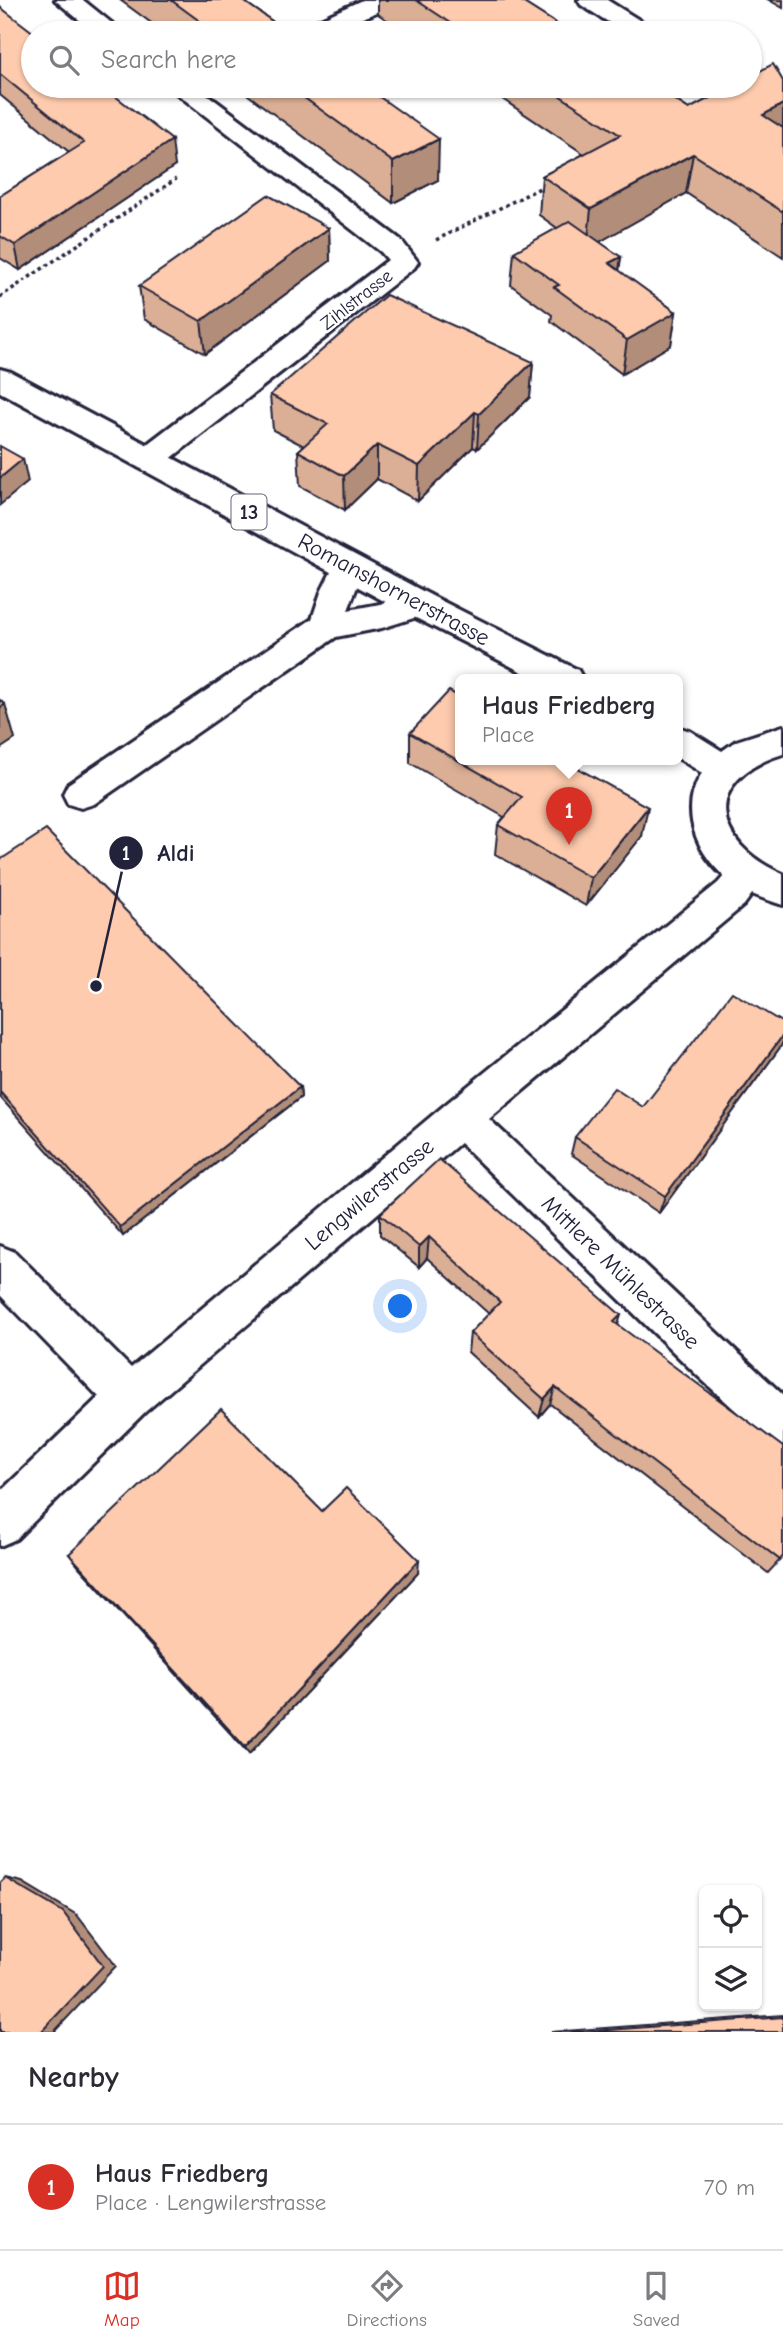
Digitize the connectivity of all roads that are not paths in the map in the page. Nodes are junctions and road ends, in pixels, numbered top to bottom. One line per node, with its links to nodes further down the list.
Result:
1 (67, 0): 4 (street)
2 (383, 0): 5 (street)
3 (590, 0): 6 (street)
4 (95, 21)
5 (336, 21)
6 (624, 21)
7 (196, 98): 9 (street, Zihlstrasse)
8 (0, 379): 9 (street, Romanshornerstrasse / 13)
9 (149, 459): 10 (street, Romanshornerstrasse / 13)
10 (349, 566): 11 (street, Romanshornerstrasse / 13); 12 (street)
11 (418, 604): 12 (street); 13 (street, Romanshornerstrasse / 13)
12 (327, 626): 17 (street)
13 (556, 674)
14 (783, 740): 16 (street)
15 (683, 745): 16 (street)
16 (722, 768): 18 (street)
17 (81, 794)
18 (766, 883): 19 (street, Lengwilerstrasse)
19 (460, 1118): 21 (street, Lengwilerstrasse); 22 (street, Mittlere Mühlestrasse)
20 (0, 1266): 21 (street)
21 (130, 1397): 23 (street, Lengwilerstrasse)
22 (783, 1424)
23 (0, 1523)

